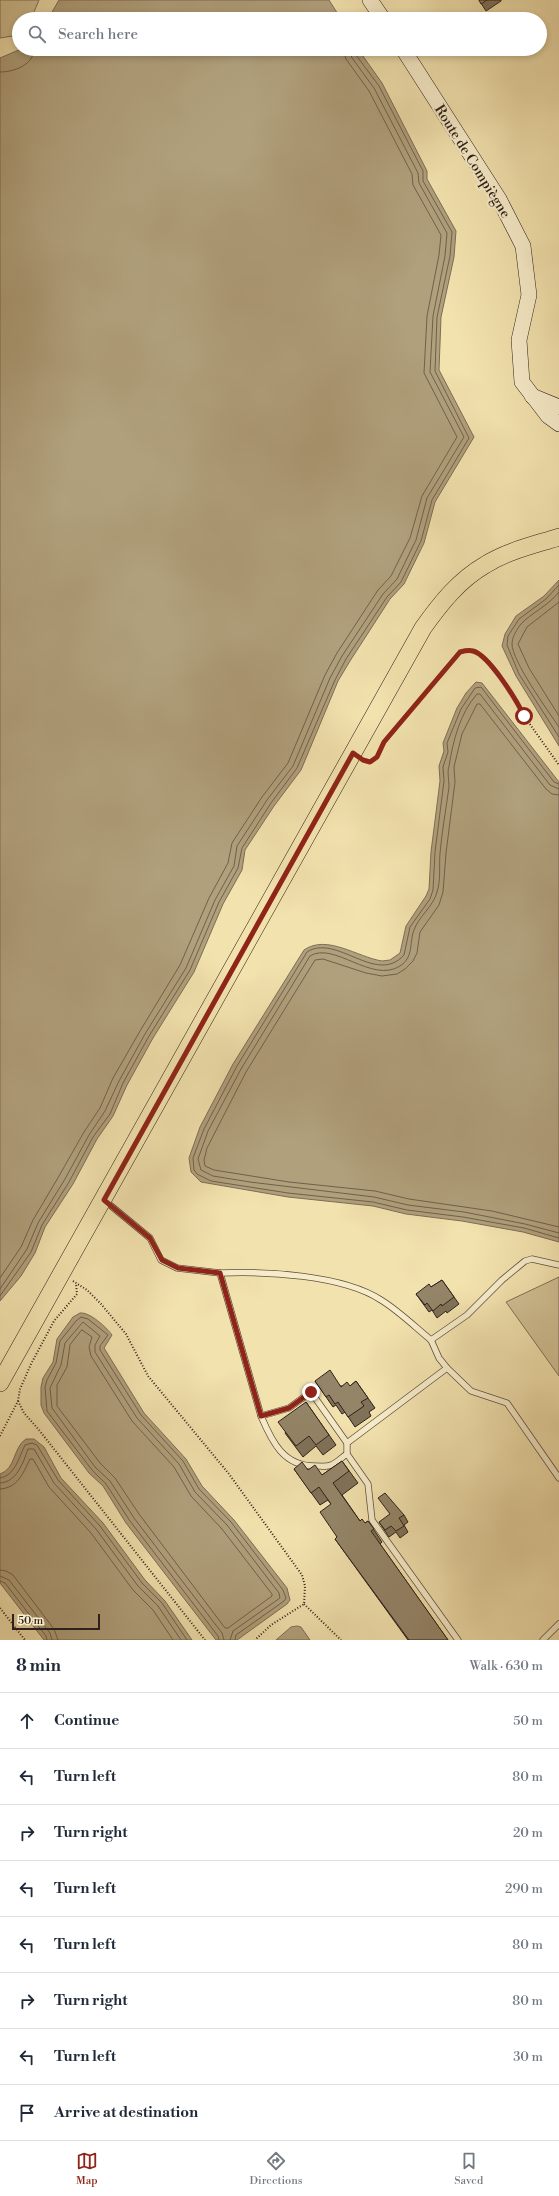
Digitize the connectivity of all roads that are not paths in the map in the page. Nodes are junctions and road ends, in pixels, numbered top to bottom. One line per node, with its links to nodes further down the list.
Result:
1 (370, 0): 2 (main road)
2 (378, 12)
3 (407, 56): 4 (main road, Route de Compiègne)
4 (532, 396): 5 (main road); 6 (main road, Route de Compiègne)
5 (559, 407)
6 (559, 424)
7 (559, 536): 8 (main road)
8 (104, 1200): 10 (lane); 13 (main road)
9 (559, 1265): 11 (lane)
10 (220, 1273): 11 (lane); 14 (lane)
11 (431, 1340): 12 (lane)
12 (447, 1368): 15 (lane); 17 (lane)
13 (0, 1383)
14 (261, 1416): 15 (lane); 16 (lane)
15 (347, 1443): 16 (lane)
16 (347, 1454): 19 (lane)
17 (559, 1478)
18 (559, 1624): 20 (lane)
19 (458, 1640)
20 (543, 1640)

